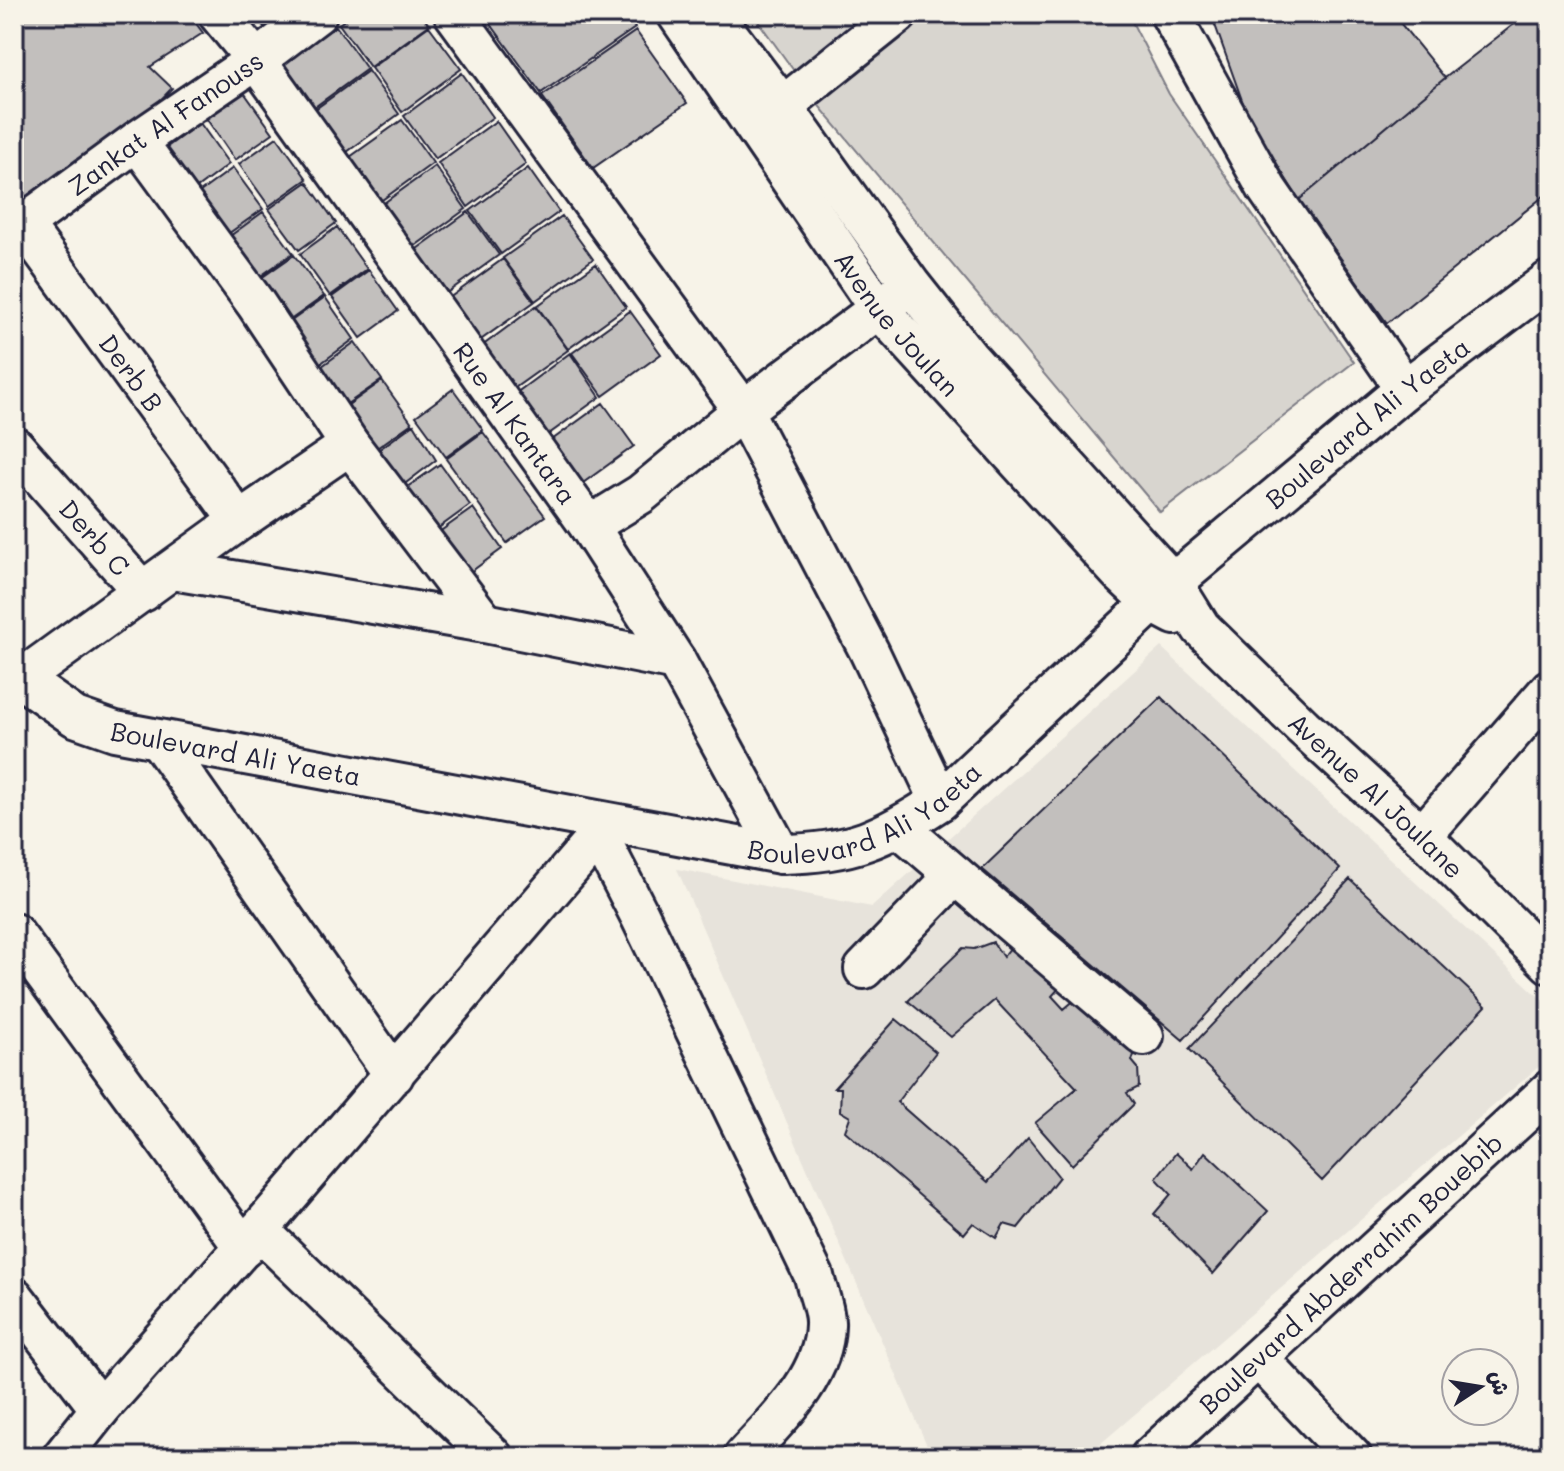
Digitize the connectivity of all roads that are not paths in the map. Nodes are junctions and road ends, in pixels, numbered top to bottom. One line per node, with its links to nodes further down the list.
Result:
1 (218, 14): 8 (street, Rue Al Kantara)
2 (317, 14): 8 (street, Zankat Al Fanouss)
3 (454, 14): 16 (street)
4 (677, 14): 9 (street, Avenue Joulan)
5 (713, 14): 9 (street, Avenue Joulan)
6 (898, 14): 9 (street)
7 (1170, 14): 15 (street)
8 (256, 60): 10 (street, Zankat Al Fanouss); 20 (street, Rue Al Kantara)
9 (770, 117): 13 (street, Avenue Joulan); 14 (street, Avenue Joulan)
10 (137, 141): 11 (street, Zankat Al Fanouss); 17 (street)
11 (18, 227): 19 (street, Derb B)
12 (1550, 280): 15 (street, Boulevard Ali Yaeta)
13 (911, 285): 14 (street); 22 (street, Avenue Joulan)
14 (879, 309): 16 (street); 22 (street, Avenue Joulan)
15 (1405, 389): 22 (street, Boulevard Ali Yaeta)
16 (743, 410): 20 (street); 28 (street)
17 (350, 445): 19 (street); 23 (street)
18 (14, 446): 21 (street, Derb C)
19 (239, 521): 21 (street)
20 (589, 526): 24 (street, Rue Al Kantara)
21 (158, 581): 23 (street); 25 (street)
22 (1163, 593): 28 (street, Boulevard Ali Yaeta); 31 (street, Avenue Al Joulane)
23 (485, 623): 24 (street)
24 (676, 661): 32 (street, Rue Al Kantara)
25 (16, 678): 27 (street, Boulevard Ali Yaeta)
26 (1550, 689): 31 (street)
27 (159, 740): 30 (street, Boulevard Ali Yaeta); 38 (street)
28 (940, 801): 29 (street, Boulevard Ali Yaeta)
29 (900, 828): 32 (street, Boulevard Ali Yaeta); 33 (street)
30 (604, 830): 32 (street, Boulevard Ali Yaeta); 38 (street); 46 (street)
31 (1422, 836): 35 (street, Avenue Al Joulane)
32 (781, 854)
33 (955, 875): 36 (street); 37 (street)
34 (14, 933): 40 (street)
35 (1550, 964)
36 (864, 969)
37 (1144, 1036)
38 (394, 1075): 40 (street)
39 (1550, 1090): 42 (street, Boulevard Abderrahim Bouebib)
40 (252, 1239): 43 (street); 45 (street)
41 (14, 1297): 43 (street)
42 (1259, 1359): 47 (street, Boulevard Abderrahim Bouebib); 48 (street)
43 (100, 1409): 44 (street)
44 (62, 1457)
45 (493, 1457)
46 (743, 1457)
47 (1150, 1457)
48 (1352, 1457)

